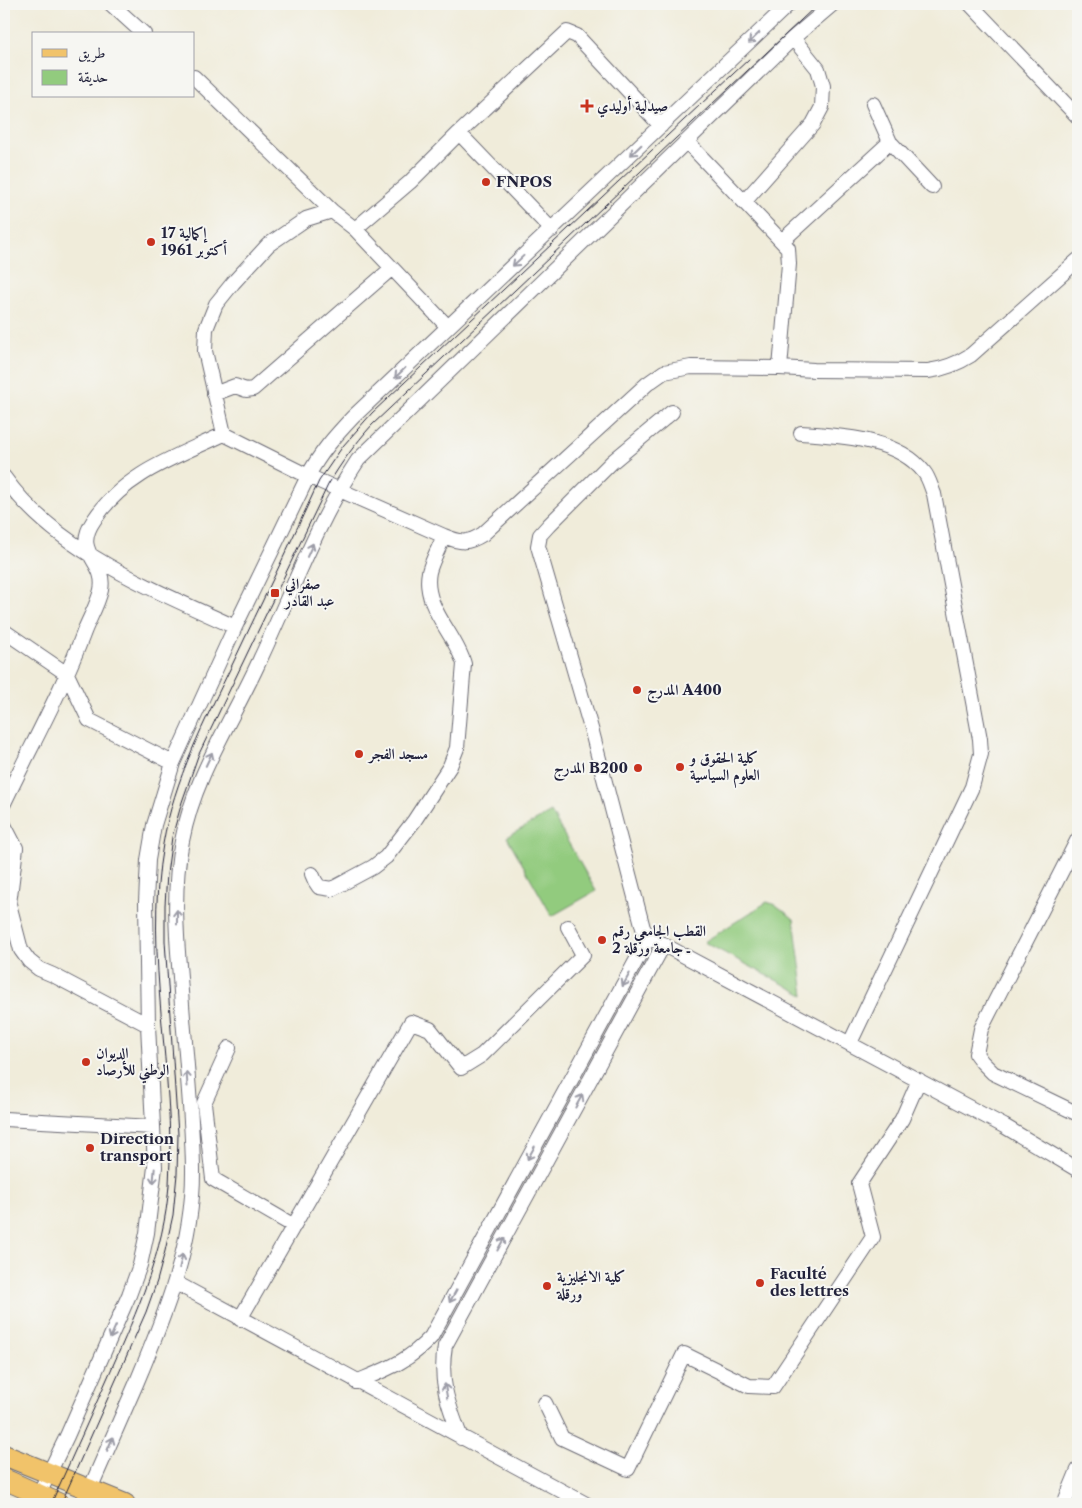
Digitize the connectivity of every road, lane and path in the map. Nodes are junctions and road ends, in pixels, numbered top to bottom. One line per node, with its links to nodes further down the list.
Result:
1 (111, 4): 5 (street)
2 (789, 4): 10 (street, one-way to 10)
3 (833, 4): 6 (street)
4 (970, 4): 9 (street)
5 (142, 32)
6 (793, 38): 12 (street); 15 (street)
7 (195, 78): 16 (street)
8 (873, 104): 13 (street)
9 (1078, 117)
10 (661, 126): 11 (street); 18 (street, one-way to 18)
11 (459, 133): 17 (street); 18 (street)
12 (686, 142): 15 (street); 30 (street)
13 (890, 142): 14 (street); 19 (street)
14 (932, 187)
15 (744, 202): 19 (street)
16 (332, 211): 17 (street); 24 (street)
17 (355, 228): 21 (street)
18 (552, 230): 22 (street, one-way to 22)
19 (782, 240): 23 (street)
20 (1078, 260): 23 (street)
21 (392, 268): 22 (street); 24 (street)
22 (448, 327): 28 (street, one-way to 28)
23 (780, 368): 31 (street)
24 (214, 394): 27 (street)
25 (672, 412): 42 (street)
26 (801, 433): 45 (street)
27 (224, 434): 28 (street); 32 (street)
28 (308, 476): 30 (street); 33 (street)
29 (4, 477): 32 (street)
30 (338, 490): 31 (street); 53 (street, one-way to 30)
31 (444, 536): 40 (street)
32 (89, 554): 33 (street); 35 (street)
33 (235, 627): 36 (street)
34 (4, 631): 35 (street)
35 (67, 674): 36 (street); 37 (street)
36 (173, 763): 44 (street)
37 (4, 803)
38 (4, 825): 44 (street)
39 (1078, 839): 48 (street)
40 (312, 874)
41 (568, 927): 52 (street)
42 (649, 937): 43 (street); 55 (street, one-way to 55)
43 (664, 944): 45 (street); 57 (street, one-way to 43)
44 (148, 1025): 50 (street)
45 (850, 1043): 47 (street)
46 (229, 1048): 52 (street)
47 (919, 1080): 51 (street); 56 (street)
48 (1078, 1114)
49 (4, 1119): 50 (street)
50 (153, 1127): 60 (street, one-way to 60)
51 (1078, 1170)
52 (294, 1226): 54 (street)
53 (176, 1284): 54 (street); 63 (street, one-way to 53)
54 (240, 1319): 55 (street)
55 (356, 1382): 57 (street)
56 (545, 1403)
57 (461, 1438): 66 (street)
58 (4, 1455): 60 (highway)
59 (1078, 1470): 67 (street)
60 (49, 1472): 62 (street); 63 (highway)
61 (4, 1480): 62 (highway)
62 (39, 1494): 64 (highway)
63 (90, 1499): 65 (highway)
64 (60, 1504)
65 (125, 1504)
66 (586, 1504)
67 (1064, 1504)

